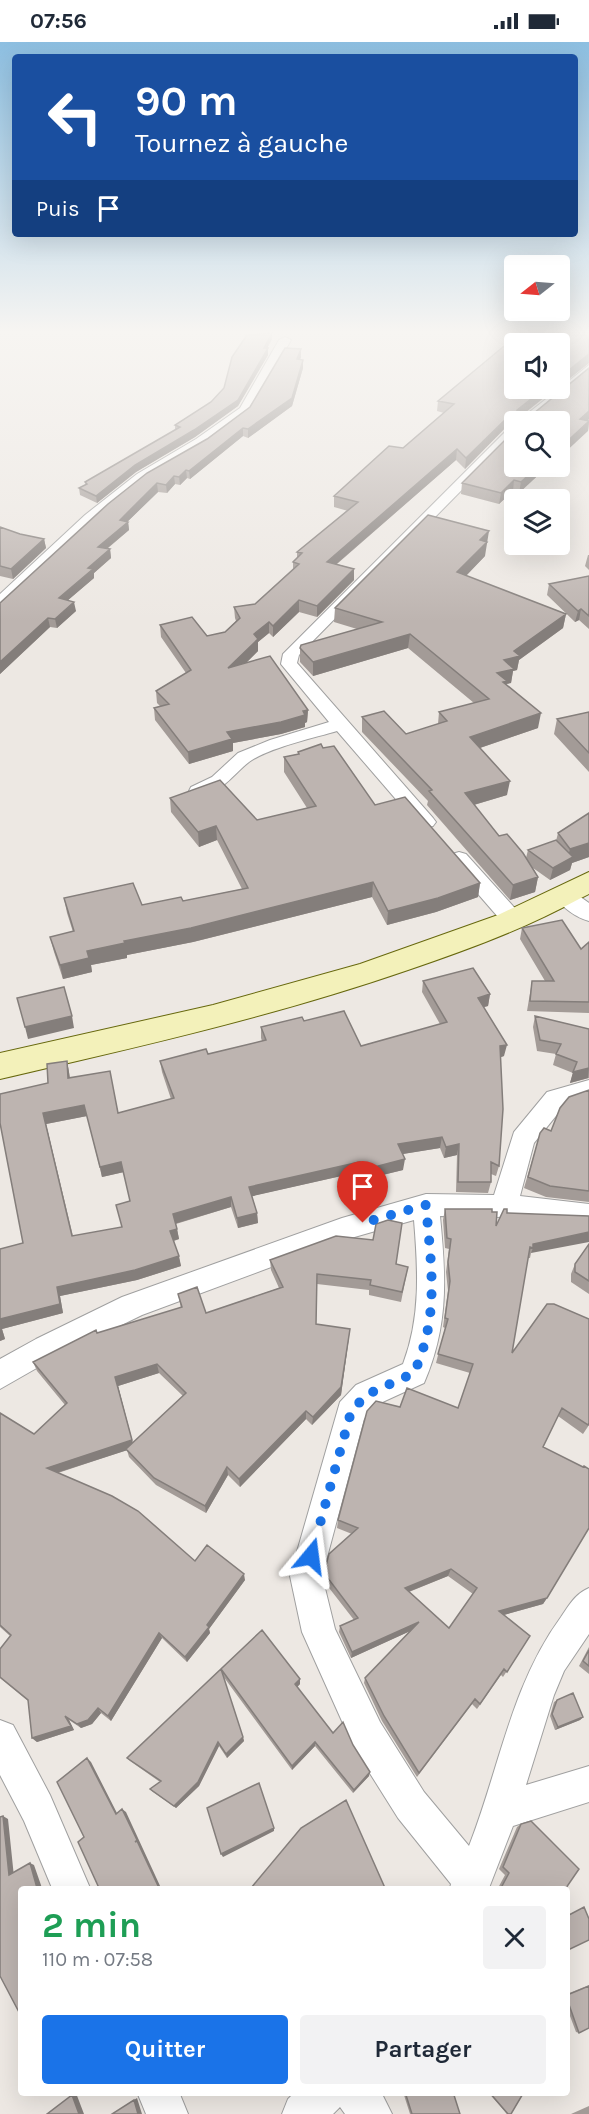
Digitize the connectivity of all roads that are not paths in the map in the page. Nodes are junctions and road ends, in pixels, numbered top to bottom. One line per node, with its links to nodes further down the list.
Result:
1 (219, 429): 3 (street)
2 (504, 439): 4 (street)
3 (0, 602)
4 (340, 724): 5 (street); 6 (street)
5 (198, 791)
6 (434, 831)
7 (450, 849): 10 (street)
8 (577, 888): 9 (street); 10 (street)
9 (589, 914)
10 (513, 920): 11 (street)
11 (0, 1066)
12 (589, 1089): 14 (street)
13 (426, 1205): 14 (street); 16 (street); 21 (street)
14 (504, 1206): 15 (street)
15 (589, 1215)
16 (0, 1375)
17 (589, 1605): 20 (street)
18 (0, 1738): 22 (street)
19 (589, 1784): 20 (street)
20 (498, 1812): 21 (street)
21 (471, 1885)
22 (70, 1886)
23 (160, 2096): 26 (street)
24 (322, 2096): 27 (street)
25 (358, 2096): 28 (street)
26 (167, 2114)
27 (303, 2114)
28 (371, 2114)

